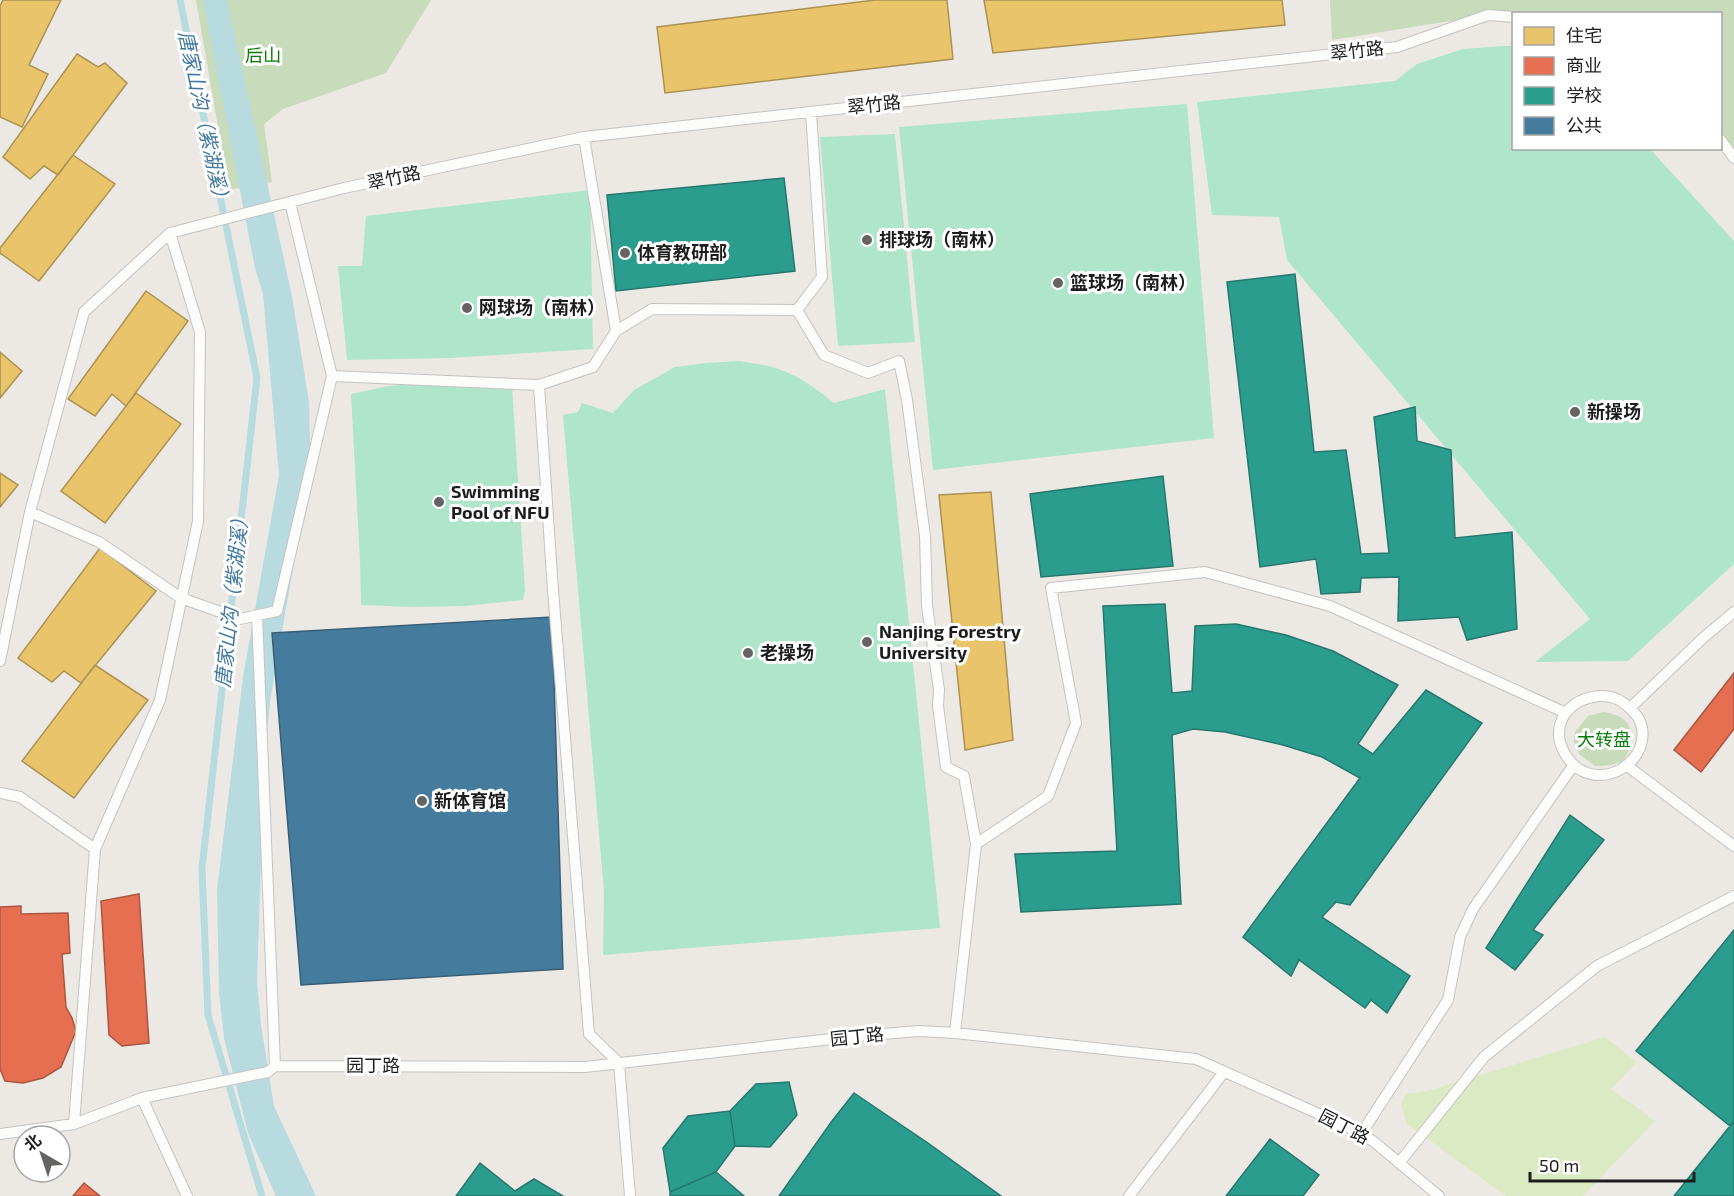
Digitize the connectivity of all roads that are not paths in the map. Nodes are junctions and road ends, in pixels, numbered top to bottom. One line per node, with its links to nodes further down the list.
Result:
1 (1512, 17): 2 (lane, 翠竹路)
2 (811, 112): 3 (lane, 翠竹路); 8 (lane)
3 (584, 137): 6 (lane, 翠竹路); 9 (lane)
4 (1722, 142): 5 (lane)
5 (1734, 158)
6 (290, 202): 7 (lane, 翠竹路); 10 (lane)
7 (170, 233): 12 (lane); 13 (lane)
8 (797, 310): 9 (lane); 22 (lane)
9 (616, 331): 11 (lane)
10 (332, 376): 11 (lane); 15 (lane)
11 (539, 385): 27 (lane)
12 (30, 512): 13 (lane); 16 (lane)
13 (182, 598): 15 (lane); 24 (lane)
14 (1734, 612): 17 (lane)
15 (257, 615): 28 (lane)
16 (0, 662)
17 (1630, 708): 18 (lane); 19 (lane)
18 (1566, 713): 20 (lane); 22 (lane)
19 (1626, 765): 20 (lane); 23 (lane)
20 (1573, 766): 33 (lane)
21 (0, 794): 24 (lane)
22 (976, 844): 26 (lane)
23 (1734, 846)
24 (95, 849): 31 (lane)
25 (1734, 896): 34 (lane)
26 (955, 1033): 27 (lane, 园丁路); 29 (lane, 园丁路)
27 (619, 1063): 28 (lane, 园丁路); 36 (lane)
28 (275, 1066): 30 (lane, 园丁路)
29 (1224, 1072): 33 (lane, 园丁路); 37 (lane)
30 (142, 1098): 31 (lane, 园丁路); 35 (lane)
31 (74, 1124): 32 (lane, 园丁路)
32 (0, 1134)
33 (1361, 1134): 34 (lane, 园丁路)
34 (1399, 1163): 38 (lane, 园丁路)
35 (187, 1196)
36 (630, 1196)
37 (1129, 1196)
38 (1439, 1196)

